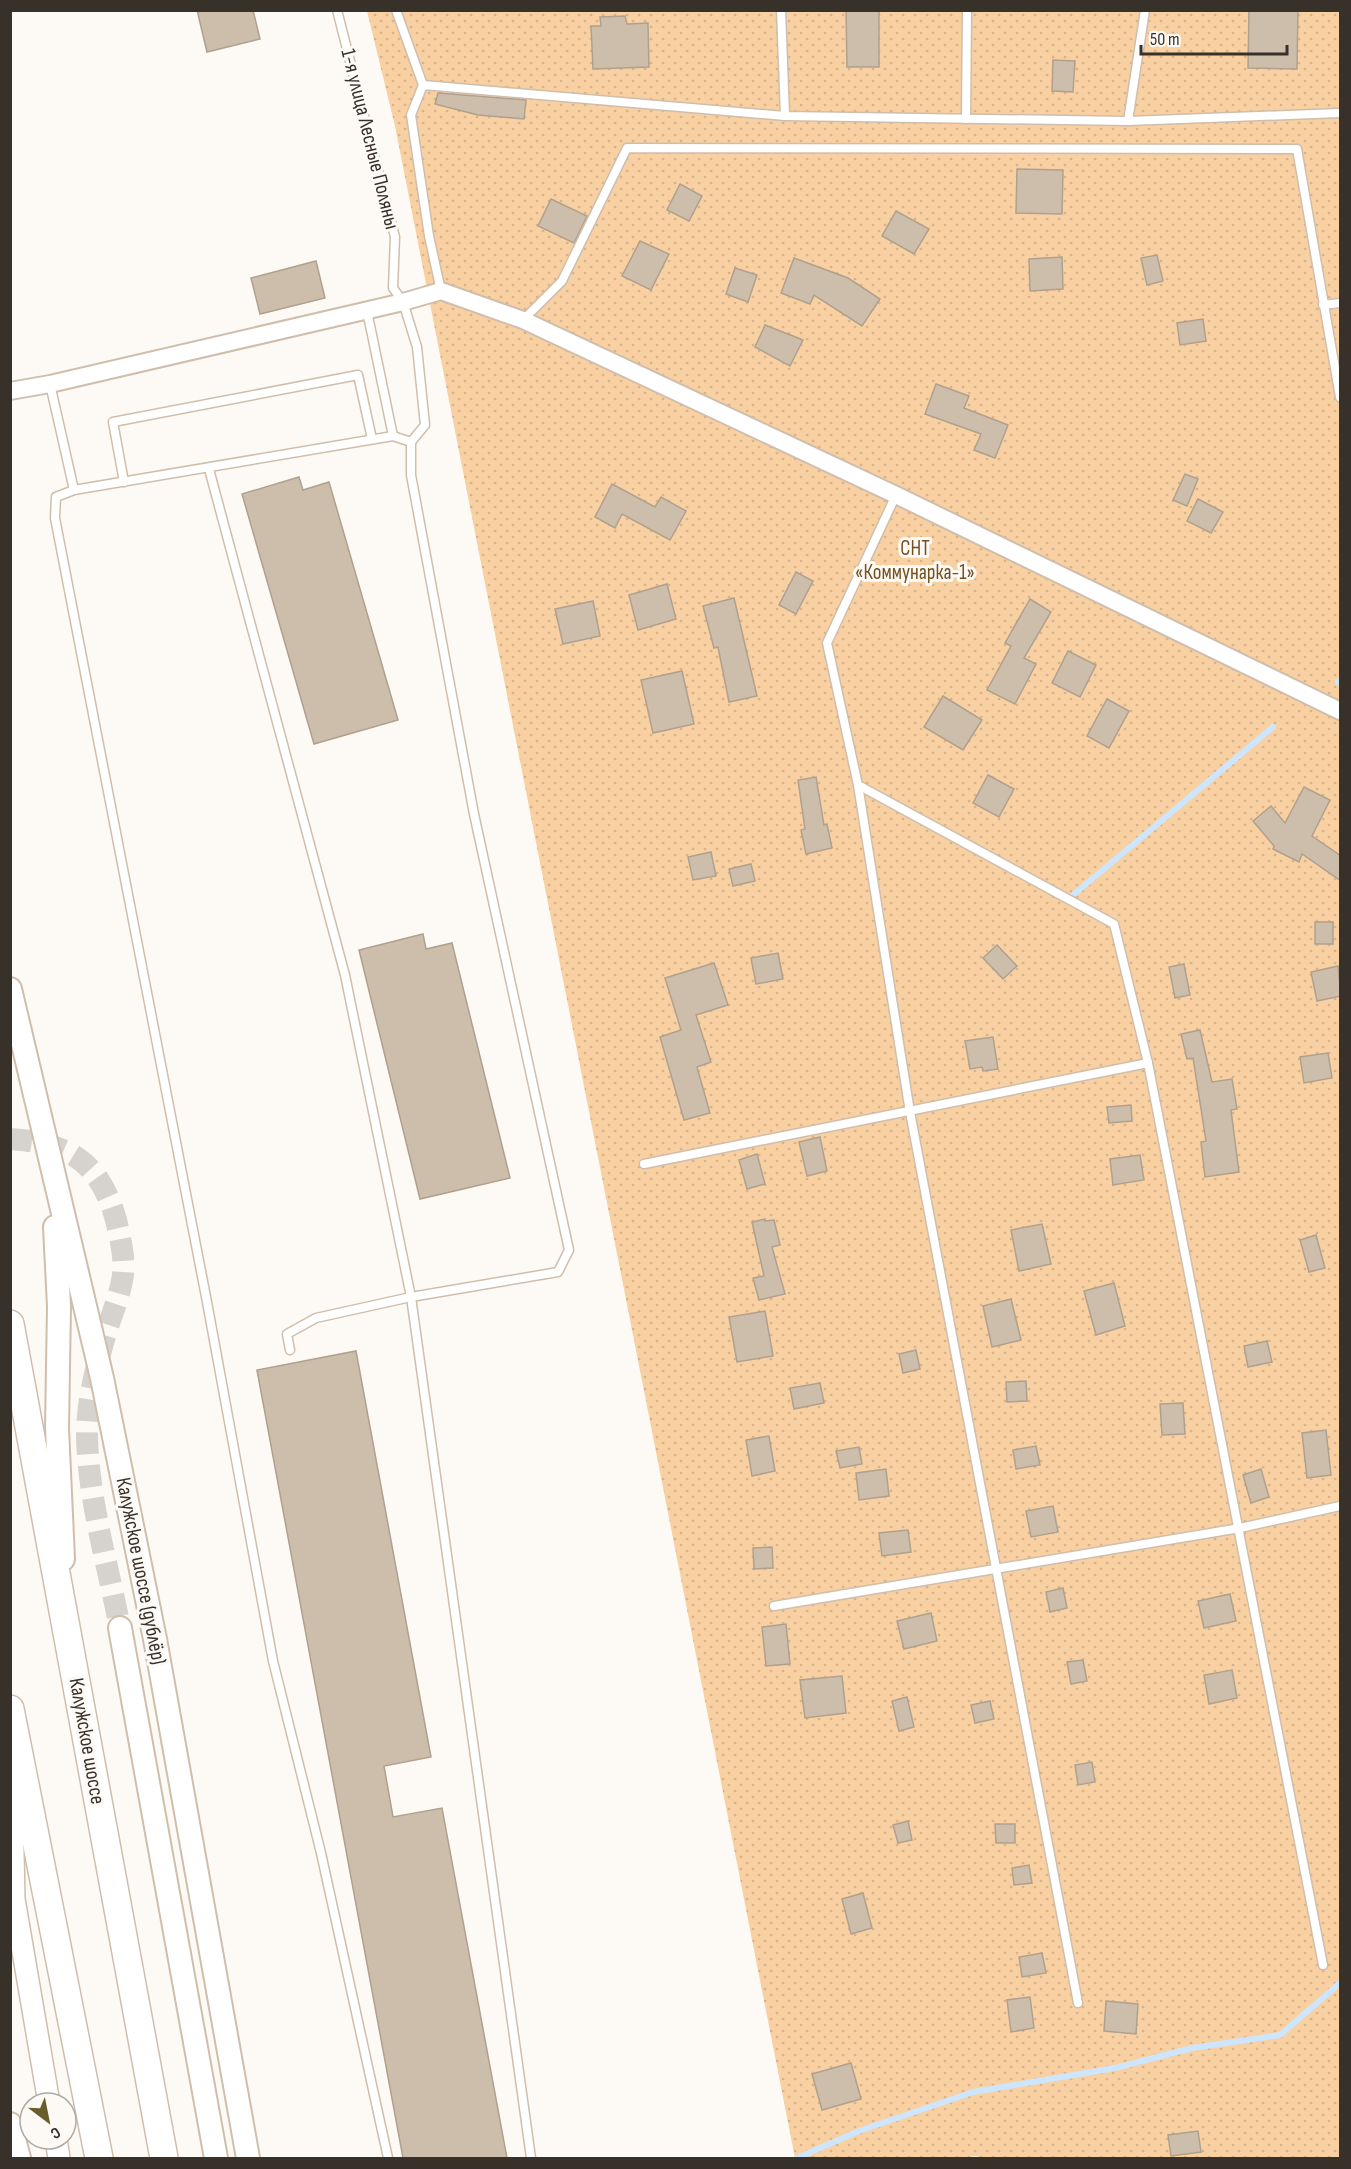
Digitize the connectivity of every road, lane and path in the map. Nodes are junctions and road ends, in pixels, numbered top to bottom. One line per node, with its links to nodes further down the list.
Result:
1 (337, 10): 12 (lane, 1-я улица Лесные Поляны)
2 (396, 10): 6 (lane)
3 (781, 10): 8 (lane)
4 (967, 10): 9 (lane)
5 (1145, 10): 10 (lane)
6 (423, 85): 8 (lane); 11 (lane)
7 (1341, 113): 10 (lane)
8 (785, 116): 9 (lane)
9 (966, 119): 10 (lane)
10 (1128, 122)
11 (441, 291): 12 (street); 16 (street)
12 (403, 302): 15 (street); 22 (lane, 1-я улица Лесные Поляны)
13 (1341, 303): 14 (lane)
14 (1323, 305): 16 (lane); 19 (lane)
15 (367, 310): 17 (street); 20 (lane)
16 (523, 321): 26 (street)
17 (50, 384): 18 (street); 25 (lane)
18 (10, 391)
19 (1341, 397)
20 (393, 436): 21 (lane); 22 (lane)
21 (372, 439): 23 (lane); 24 (lane)
22 (411, 442): 34 (lane)
23 (209, 469): 24 (lane); 34 (lane)
24 (124, 482): 25 (lane)
25 (74, 490): 54 (lane)
26 (896, 495): 27 (street); 28 (lane)
27 (1341, 711)
28 (858, 785): 30 (lane); 31 (lane)
29 (10, 989): 33 (main road, Калужское шоссе (дублёр))
30 (1148, 1063): 31 (lane); 38 (lane)
31 (910, 1113): 32 (lane); 39 (lane)
32 (644, 1164)
33 (52, 1171): 41 (main road); 53 (main road, Калужское шоссе (дублёр))
34 (411, 1298): 36 (lane); 55 (lane)
35 (10, 1324): 41 (highway, Калужское шоссе)
36 (290, 1350)
37 (1341, 1506): 38 (lane)
38 (1240, 1528): 39 (lane); 45 (lane)
39 (998, 1569): 40 (lane); 46 (lane)
40 (774, 1606)
41 (65, 1622): 51 (highway, Калужское шоссе)
42 (120, 1628): 52 (main road)
43 (10, 1708): 50 (highway)
44 (10, 1728): 47 (street)
45 (1323, 1965)
46 (1078, 2003)
47 (47, 2091)
48 (10, 2124): 49 (main road)
49 (18, 2158)
50 (99, 2158)
51 (164, 2158)
52 (216, 2158)
53 (248, 2158)
54 (388, 2158)
55 (531, 2158)

